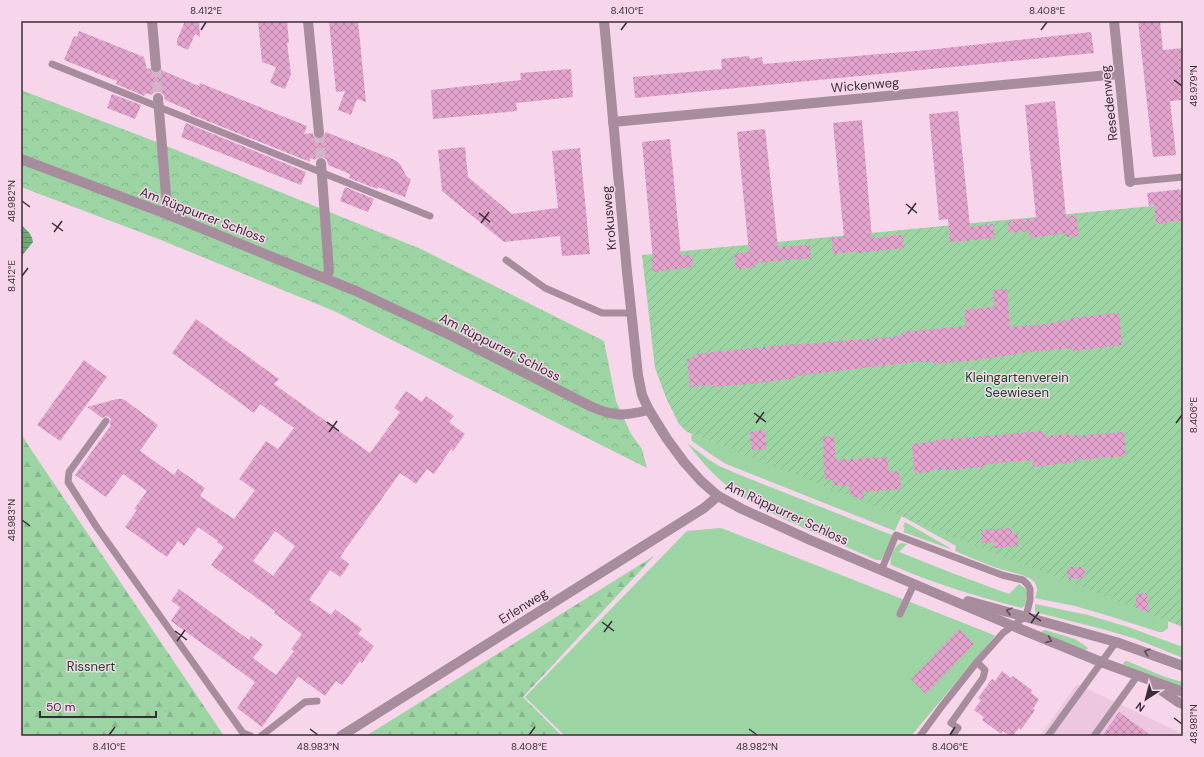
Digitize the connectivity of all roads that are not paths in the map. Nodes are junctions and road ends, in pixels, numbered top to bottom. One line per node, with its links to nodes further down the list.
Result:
1 (152, 21): 6 (street)
2 (308, 21): 10 (street)
3 (604, 21): 9 (street, Krokusweg)
4 (1114, 21): 7 (street, Resedenweg)
5 (52, 64): 8 (lane)
6 (156, 67)
7 (1119, 74): 9 (street, Wickenweg); 14 (street, Resedenweg)
8 (159, 103): 12 (lane); 15 (street)
9 (613, 122): 19 (street, Krokusweg)
10 (319, 133)
11 (21, 159): 15 (street, Am Rüppurrer Schloss)
12 (321, 168): 16 (lane); 18 (street)
13 (1183, 177): 14 (lane)
14 (1130, 182)
15 (164, 213): 18 (street, Am Rüppurrer Schloss)
16 (430, 216)
17 (506, 260): 19 (lane)
18 (326, 278): 20 (street, Am Rüppurrer Schloss)
19 (630, 313): 20 (street, Krokusweg)
20 (649, 410): 22 (street, Am Rüppurrer Schloss)
21 (106, 421): 37 (lane)
22 (718, 496): 23 (street, Am Rüppurrer Schloss); 39 (street, Erlenweg)
23 (881, 570): 24 (street, Am Rüppurrer Schloss); 27 (lane)
24 (914, 584): 25 (street, Am Rüppurrer Schloss); 26 (lane)
25 (933, 592): 27 (street, Am Rüppurrer Schloss, one-way to 25); 28 (street, Am Rüppurrer Schloss)
26 (900, 614)
27 (1026, 616): 28 (lane); 29 (street, Am Rüppurrer Schloss)
28 (1013, 626): 30 (lane); 31 (street, Am Rüppurrer Schloss, one-way to 31)
29 (1116, 642): 31 (lane); 32 (street, Am Rüppurrer Schloss, one-way to 29)
30 (977, 662): 40 (lane); 41 (lane)
31 (1102, 662): 33 (street, Am Rüppurrer Schloss); 42 (lane)
32 (1183, 666)
33 (1138, 675): 34 (street, Am Rüppurrer Schloss); 36 (street, Am Rüppurrer Schloss); 43 (lane)
34 (1183, 692)
35 (317, 701): 38 (lane)
36 (1183, 704)
37 (251, 736)
38 (262, 736)
39 (341, 736)
40 (920, 736)
41 (952, 736)
42 (1048, 736)
43 (1094, 736)

